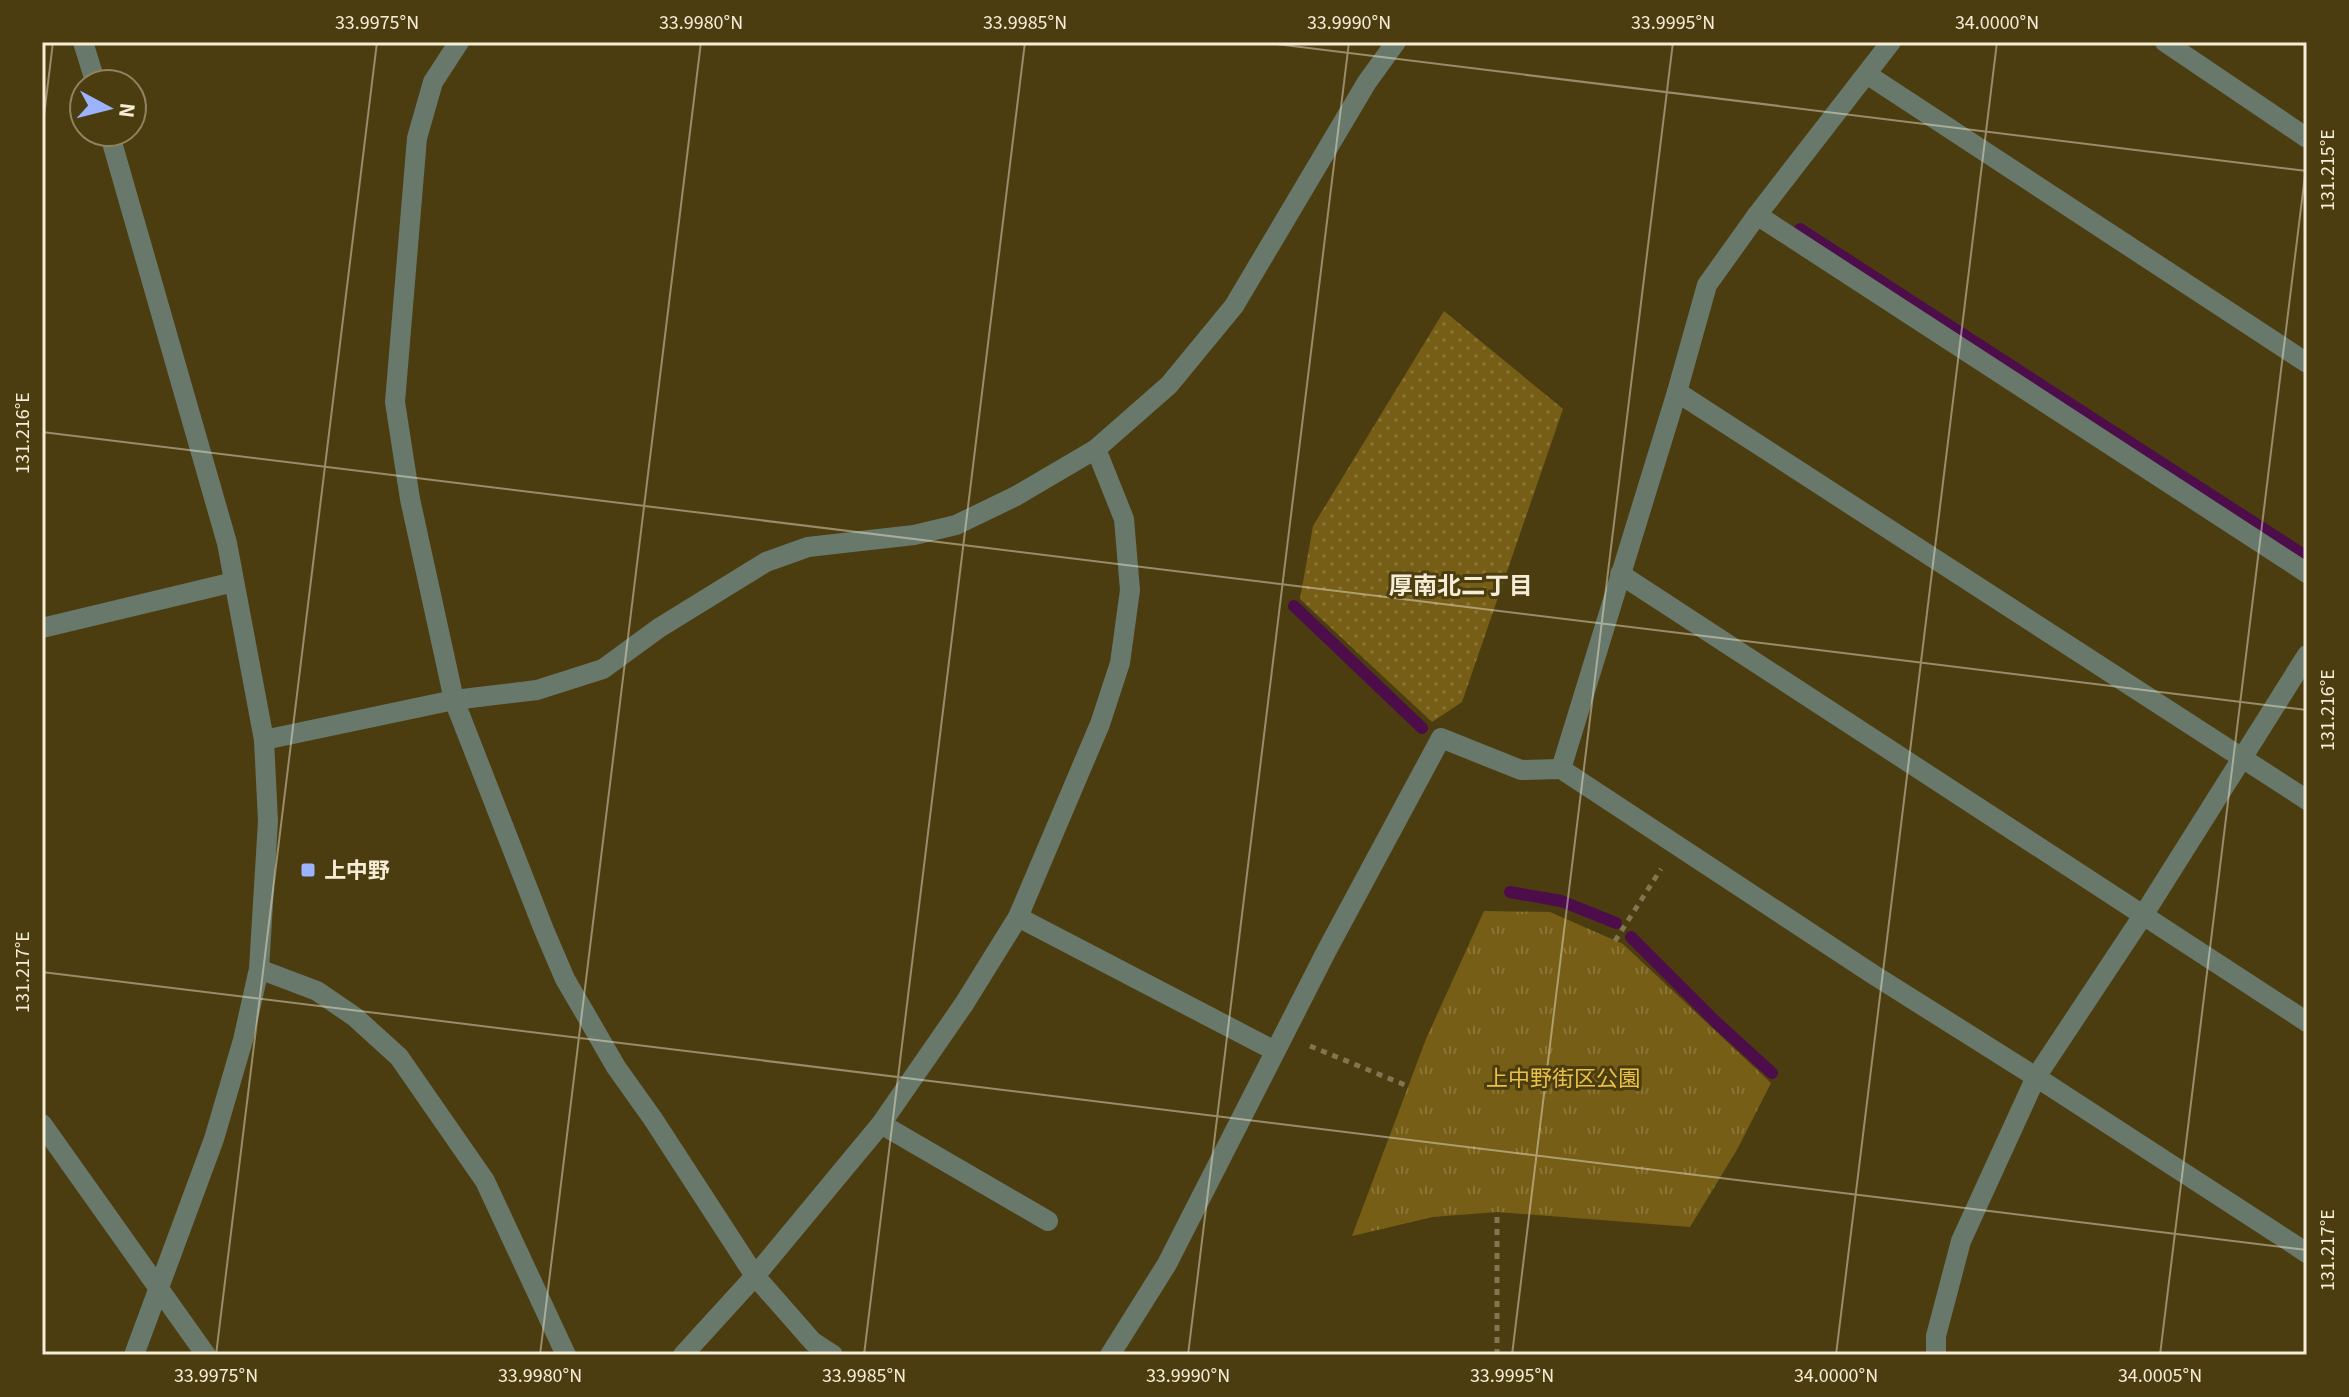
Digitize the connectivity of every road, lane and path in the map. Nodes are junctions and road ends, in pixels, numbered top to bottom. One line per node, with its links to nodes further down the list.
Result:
1 (83, 42): 6 (street)
2 (459, 42): 19 (street)
3 (1396, 42): 13 (street)
4 (1891, 42): 7 (street)
5 (2165, 42): 8 (street)
6 (91, 68)
7 (1868, 75): 10 (street); 11 (street)
8 (2307, 138)
9 (114, 148): 16 (street)
10 (1757, 215): 12 (street); 14 (street)
11 (2307, 363)
12 (1677, 392): 15 (street); 21 (street)
13 (1096, 449): 19 (street); 26 (street)
14 (2307, 573)
15 (1620, 574): 22 (street); 25 (street)
16 (234, 582): 17 (street); 20 (street)
17 (42, 628)
18 (2307, 655): 21 (street)
19 (454, 700): 20 (street); 38 (street)
20 (264, 740): 28 (street)
21 (2241, 758): 23 (street); 25 (street)
22 (1561, 769): 24 (street); 30 (street)
23 (2307, 800)
24 (1676, 845): 27 (path); 31 (street)
25 (2144, 914): 29 (street); 31 (street)
26 (1018, 917): 30 (street); 34 (street)
27 (1615, 941)
28 (259, 969): 39 (street); 42 (street)
29 (2307, 1022)
30 (1279, 1043): 32 (path); 45 (street)
31 (2036, 1077): 37 (street); 47 (street)
32 (1410, 1087)
33 (42, 1124): 39 (street)
34 (881, 1124): 36 (street); 38 (street)
35 (1497, 1212): 46 (path)
36 (1048, 1221)
37 (2307, 1253)
38 (755, 1276): 43 (street); 44 (street)
39 (159, 1288): 40 (street); 41 (street)
40 (134, 1355)
41 (206, 1355)
42 (566, 1355)
43 (683, 1355)
44 (833, 1355)
45 (1110, 1355)
46 (1497, 1355)
47 (1936, 1355)

